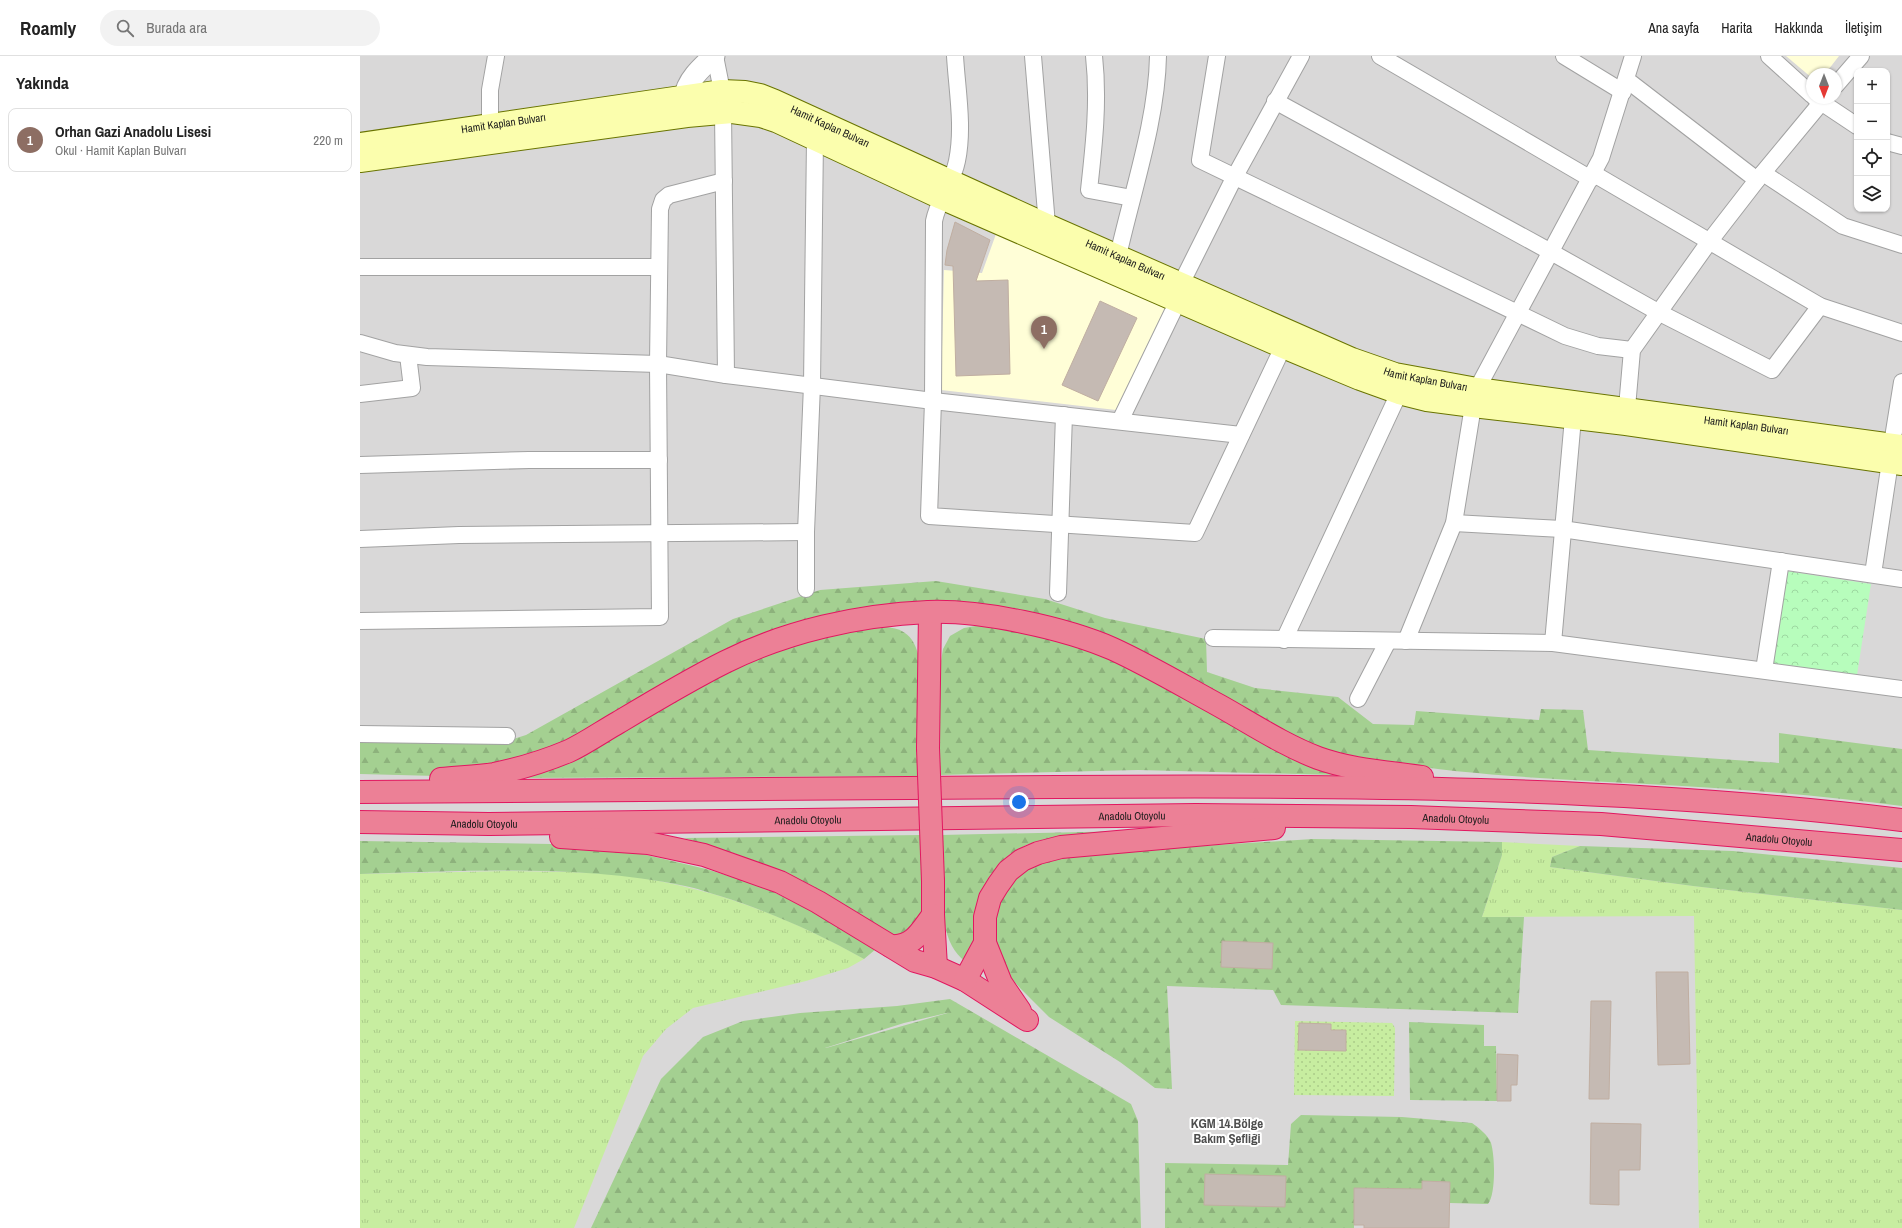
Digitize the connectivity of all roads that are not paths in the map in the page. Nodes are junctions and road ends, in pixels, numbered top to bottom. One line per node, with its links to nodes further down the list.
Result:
1 (496, 56): 22 (street)
2 (715, 56): 17 (street); 21 (street)
3 (955, 56): 33 (street)
4 (1033, 56): 35 (street)
5 (1094, 56): 34 (street)
6 (1158, 56): 34 (street)
7 (1217, 56): 31 (street)
8 (1301, 56): 18 (street)
9 (1380, 56): 30 (street)
10 (1564, 56): 15 (street)
11 (1633, 56): 15 (street)
12 (1769, 56): 16 (street)
13 (1861, 56): 14 (street)
14 (1842, 78)
15 (1625, 86): 29 (street); 30 (street)
16 (1806, 88)
17 (722, 101): 21 (main road, Hamit Kaplan Bulvarı); 24 (main road, Hamit Kaplan Bulvarı); 32 (street); 33 (main road, Hamit Kaplan Bulvarı)
18 (1275, 101): 31 (street); 38 (street)
19 (1814, 104): 29 (street)
20 (1825, 104): 23 (street)
21 (686, 106): 22 (main road, Hamit Kaplan Bulvarı); 28 (main road, Hamit Kaplan Bulvarı)
22 (490, 124): 26 (main road, Hamit Kaplan Bulvarı)
23 (1854, 124)
24 (815, 139): 33 (main road, Hamit Kaplan Bulvarı); 54 (street)
25 (1890, 143): 27 (street)
26 (360, 144)
27 (1902, 146)
28 (360, 161)
29 (1760, 176): 36 (street); 37 (street)
30 (1592, 177): 36 (street); 38 (street)
31 (1234, 178): 42 (street); 45 (street)
32 (724, 182): 41 (street); 52 (street)
33 (945, 190): 35 (main road, Hamit Kaplan Bulvarı); 42 (main road, Hamit Kaplan Bulvarı); 58 (street)
34 (1132, 198): 39 (street)
35 (1047, 225): 39 (main road, Hamit Kaplan Bulvarı)
36 (1709, 242): 43 (street); 44 (street)
37 (1902, 245)
38 (1551, 252): 44 (street); 45 (street)
39 (1118, 256): 42 (main road, Hamit Kaplan Bulvarı)
40 (360, 267): 41 (street)
41 (659, 267): 51 (street)
42 (1179, 293): 48 (main road, Hamit Kaplan Bulvarı); 57 (main road, Hamit Kaplan Bulvarı); 62 (street)
43 (1820, 306): 44 (street); 46 (street)
44 (1658, 312): 49 (street)
45 (1519, 314): 49 (street); 57 (street)
46 (1902, 333)
47 (360, 343): 50 (street)
48 (1283, 347): 55 (main road, Hamit Kaplan Bulvarı); 63 (street)
49 (1632, 350): 60 (street)
50 (408, 355): 51 (street); 56 (street)
51 (658, 364): 52 (street); 65 (street)
52 (726, 375): 54 (street)
53 (1902, 382): 64 (street)
54 (812, 384): 58 (street); 70 (street)
55 (1399, 393): 57 (main road, Hamit Kaplan Bulvarı); 81 (street)
56 (360, 394)
57 (1475, 398): 60 (main road, Hamit Kaplan Bulvarı); 61 (main road, Hamit Kaplan Bulvarı); 67 (street)
58 (933, 401): 59 (street); 68 (street)
59 (1064, 415): 62 (street); 68 (street)
60 (1626, 416): 61 (main road, Hamit Kaplan Bulvarı); 64 (main road, Hamit Kaplan Bulvarı)
61 (1573, 418): 69 (street)
62 (1120, 421): 63 (street)
63 (1241, 435): 68 (street)
64 (1896, 454): 74 (street)
65 (659, 460): 66 (street); 71 (street)
66 (360, 465)
67 (1454, 523): 69 (street); 83 (street)
68 (1060, 524): 77 (street)
69 (1562, 529): 73 (street); 84 (street)
70 (806, 532): 71 (street); 76 (street)
71 (659, 533): 72 (street); 79 (street)
72 (360, 539)
73 (1781, 561): 74 (street); 85 (street)
74 (1873, 574): 75 (street)
75 (1902, 579)
76 (806, 589)
77 (1058, 593)
78 (930, 612): 90 (highway); 91 (highway); 98 (highway, bridge)
79 (360, 621)
80 (1214, 638): 81 (street)
81 (1284, 640): 82 (street)
82 (1388, 641): 83 (street); 87 (street)
83 (1406, 641): 84 (street)
84 (1553, 643): 85 (street)
85 (1764, 670): 86 (street)
86 (1902, 689)
87 (1358, 699)
88 (360, 734): 89 (street)
89 (507, 736)
90 (360, 788)
91 (1528, 791): 92 (highway); 94 (highway)
92 (360, 792)
93 (1411, 817): 95 (highway, Anadolu Otoyolu); 97 (highway, Anadolu Otoyolu); 99 (highway)
94 (1902, 820)
95 (360, 822)
96 (360, 828): 100 (highway)
97 (1902, 850)
98 (933, 915): 100 (highway); 101 (highway)
99 (985, 943): 102 (highway); 102 (highway)
100 (891, 946): 101 (highway)
101 (936, 967): 102 (highway)
102 (965, 980)

